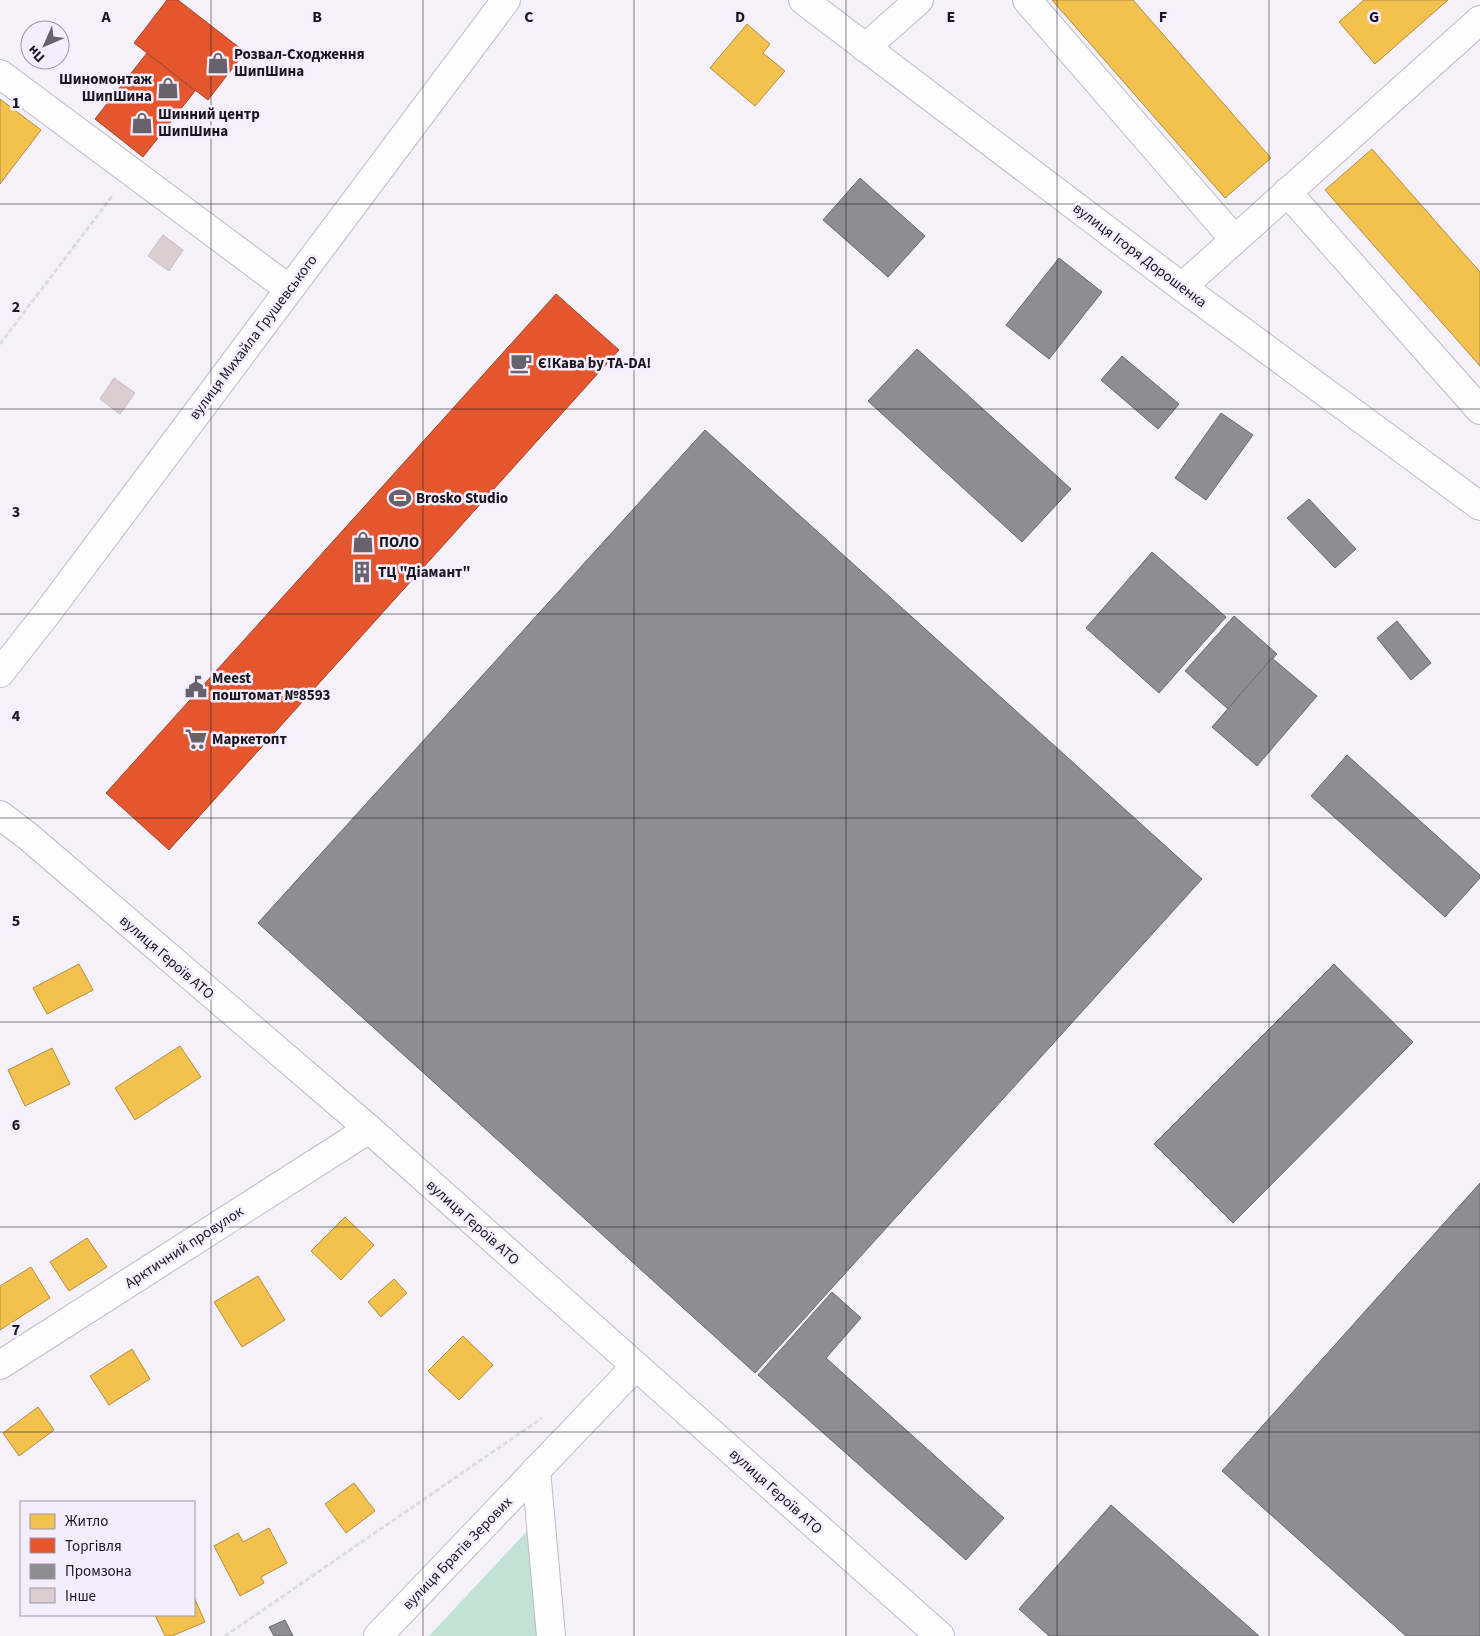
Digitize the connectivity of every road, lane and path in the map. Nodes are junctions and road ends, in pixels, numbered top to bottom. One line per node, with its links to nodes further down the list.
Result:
1 (506, 0): 12 (main road, вулиця Михайла Грушевського)
2 (803, 0): 6 (main road, вулиця Ігоря Дорошенка)
3 (919, 0): 6 (main road)
4 (1027, 0): 10 (main road)
5 (1480, 20): 9 (main road)
6 (866, 48): 11 (main road, вулиця Ігоря Дорошенка)
7 (0, 74): 8 (main road)
8 (130, 172): 12 (main road); 13 (path)
9 (1287, 192): 10 (main road); 14 (main road)
10 (1234, 239): 11 (main road)
11 (1182, 287): 15 (main road, вулиця Ігоря Дорошенка)
12 (289, 289): 16 (main road, вулиця Михайла Грушевського)
13 (0, 344)
14 (1480, 410)
15 (1480, 506)
16 (0, 673)
17 (0, 815): 18 (main road, вулиця Героїв АТО)
18 (369, 1129): 19 (main road, Арктичний провулок); 20 (main road, вулиця Героїв АТО)
19 (0, 1365)
20 (636, 1366): 22 (main road, вулиця Братів Зерових); 23 (main road, вулиця Героїв АТО)
21 (550, 1413): 24 (path)
22 (536, 1470): 25 (main road, вулиця Братів Зерових); 26 (main road)
23 (933, 1634)
24 (225, 1636)
25 (378, 1636)
26 (551, 1636)

